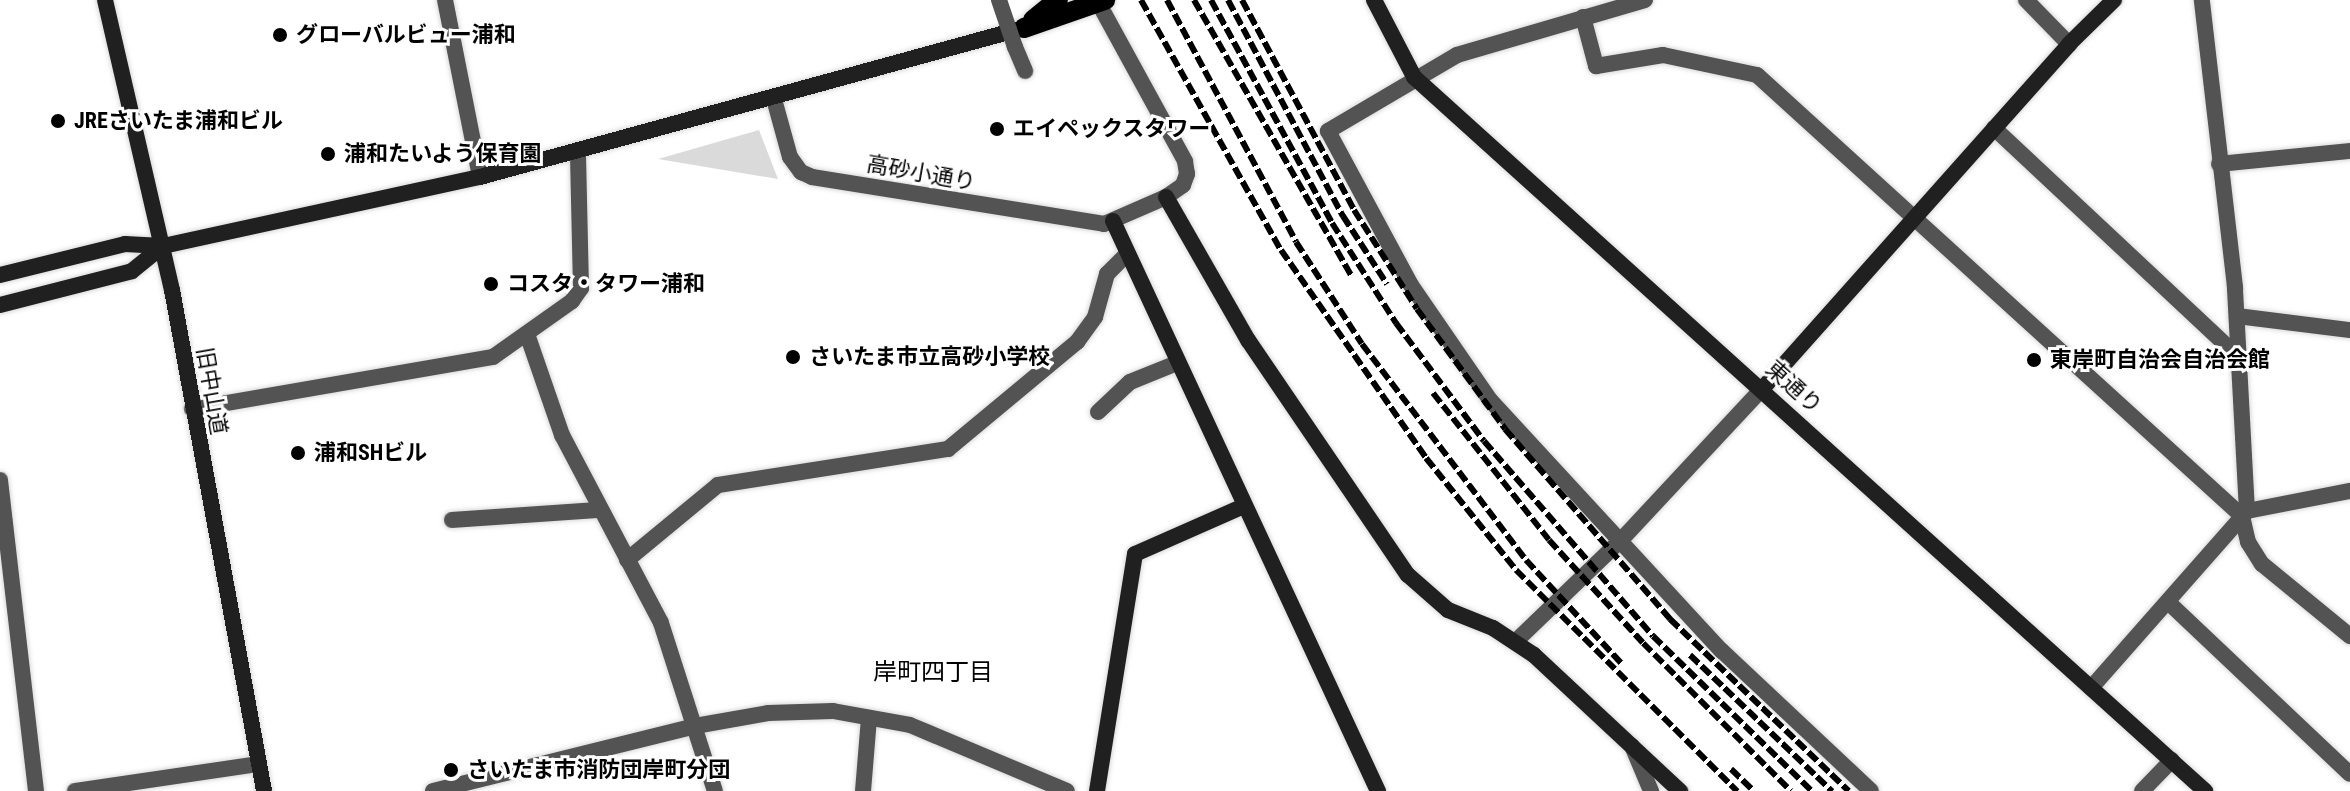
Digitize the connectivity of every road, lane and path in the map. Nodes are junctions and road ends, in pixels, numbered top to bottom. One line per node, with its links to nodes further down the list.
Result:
1 (105, 0): 25 (street, 旧中山道)
2 (445, 0): 21 (street)
3 (999, 0): 12 (street, bridge)
4 (1374, 0): 15 (street, 東通り)
5 (1645, 0): 11 (street)
6 (2026, 0): 13 (street)
7 (2114, 0): 13 (street)
8 (2202, 0): 20 (street)
9 (1102, 2): 12 (main road); 22 (street)
10 (1048, 3): 12 (main road)
11 (1583, 17): 15 (street); 23 (street)
12 (1019, 37): 14 (street); 16 (street)
13 (2069, 44): 17 (street)
14 (1025, 71)
15 (1414, 77): 34 (street, 東通り); 43 (street)
16 (774, 99): 19 (street); 24 (street, 高砂小通り)
17 (1994, 128): 23 (street); 32 (street)
18 (2350, 151): 20 (street)
19 (578, 152): 21 (street); 31 (street)
20 (2219, 164): 29 (street)
21 (480, 177): 25 (street)
22 (1166, 197): 24 (street); 47 (street)
23 (1914, 216): 34 (street); 41 (street)
24 (1113, 221): 26 (street)
25 (163, 246): 27 (street); 28 (street); 35 (street, 旧中山道)
26 (1126, 255): 33 (street); 44 (street)
27 (0, 275)
28 (0, 305)
29 (2237, 316): 30 (street); 32 (street)
30 (2350, 330)
31 (527, 334): 35 (street); 40 (street)
32 (2240, 358): 41 (street)
33 (1177, 363): 36 (street); 39 (street)
34 (1763, 388): 43 (street); 48 (street, 東通り)
35 (192, 409): 53 (street, 旧中山道)
36 (1098, 412)
37 (0, 480): 55 (street)
38 (2350, 491): 41 (street)
39 (1244, 506): 62 (street); 63 (street)
40 (597, 510): 42 (street); 44 (street)
41 (2244, 513): 45 (street); 46 (street)
42 (452, 520)
43 (1619, 542): 47 (street); 66 (street)
44 (627, 560): 50 (street)
45 (2168, 602): 48 (street); 54 (street)
46 (2350, 636)
47 (1516, 641): 51 (street)
48 (2091, 688): 52 (street, 東通り)
49 (869, 718): 50 (street); 60 (street); 61 (street)
50 (695, 726): 58 (street); 59 (street)
51 (1632, 746): 64 (street); 65 (street)
52 (2172, 760): 67 (street); 68 (street, 東通り)
53 (258, 764): 56 (street); 57 (street, 旧中山道)
54 (2350, 774)
55 (36, 791)
56 (75, 791)
57 (264, 791)
58 (433, 791)
59 (715, 791)
60 (863, 791)
61 (1067, 791)
62 (1097, 791)
63 (1378, 791)
64 (1651, 791)
65 (1680, 791)
66 (1871, 791)
67 (2142, 791)
68 (2205, 791)

